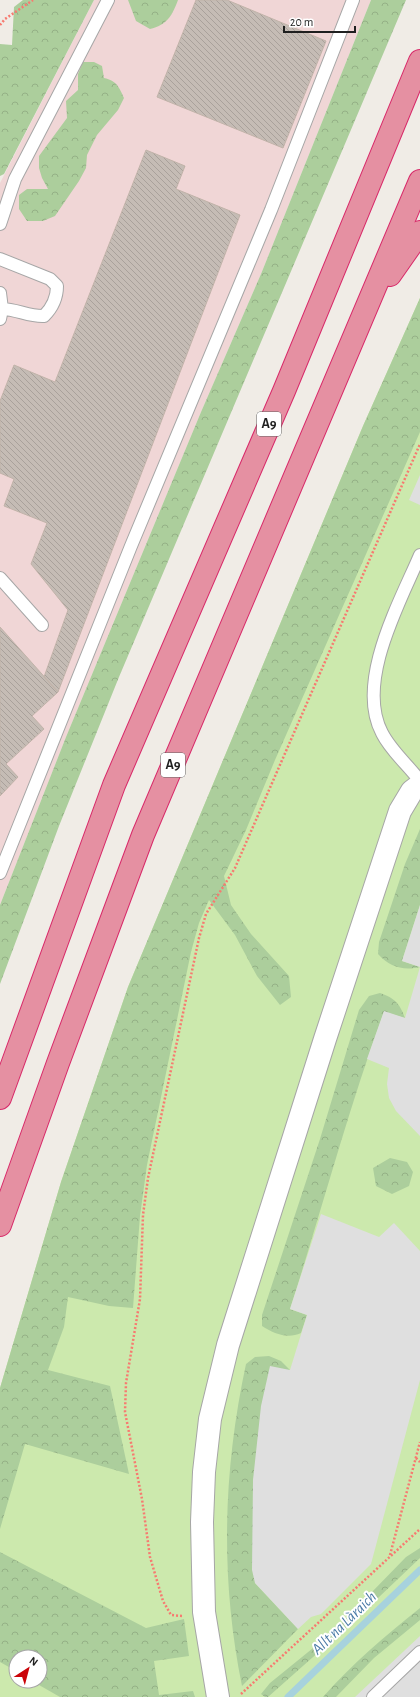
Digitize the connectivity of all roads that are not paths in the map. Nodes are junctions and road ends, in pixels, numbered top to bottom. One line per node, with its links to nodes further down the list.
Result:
1 (108, 0): 5 (lane)
2 (353, 0): 16 (lane)
3 (420, 61): 17 (highway, A9)
4 (420, 181): 9 (highway, A9)
5 (0, 224)
6 (420, 232): 9 (highway, A9)
7 (0, 259): 10 (lane)
8 (0, 293): 10 (lane)
9 (364, 312): 18 (highway, A9)
10 (1, 314)
11 (420, 555): 14 (lane)
12 (0, 578): 13 (lane)
13 (42, 625)
14 (420, 781)
15 (420, 785): 20 (street)
16 (0, 873)
17 (0, 1098)
18 (0, 1224)
19 (420, 1652): 21 (lane)
20 (218, 1697)
21 (374, 1697)

